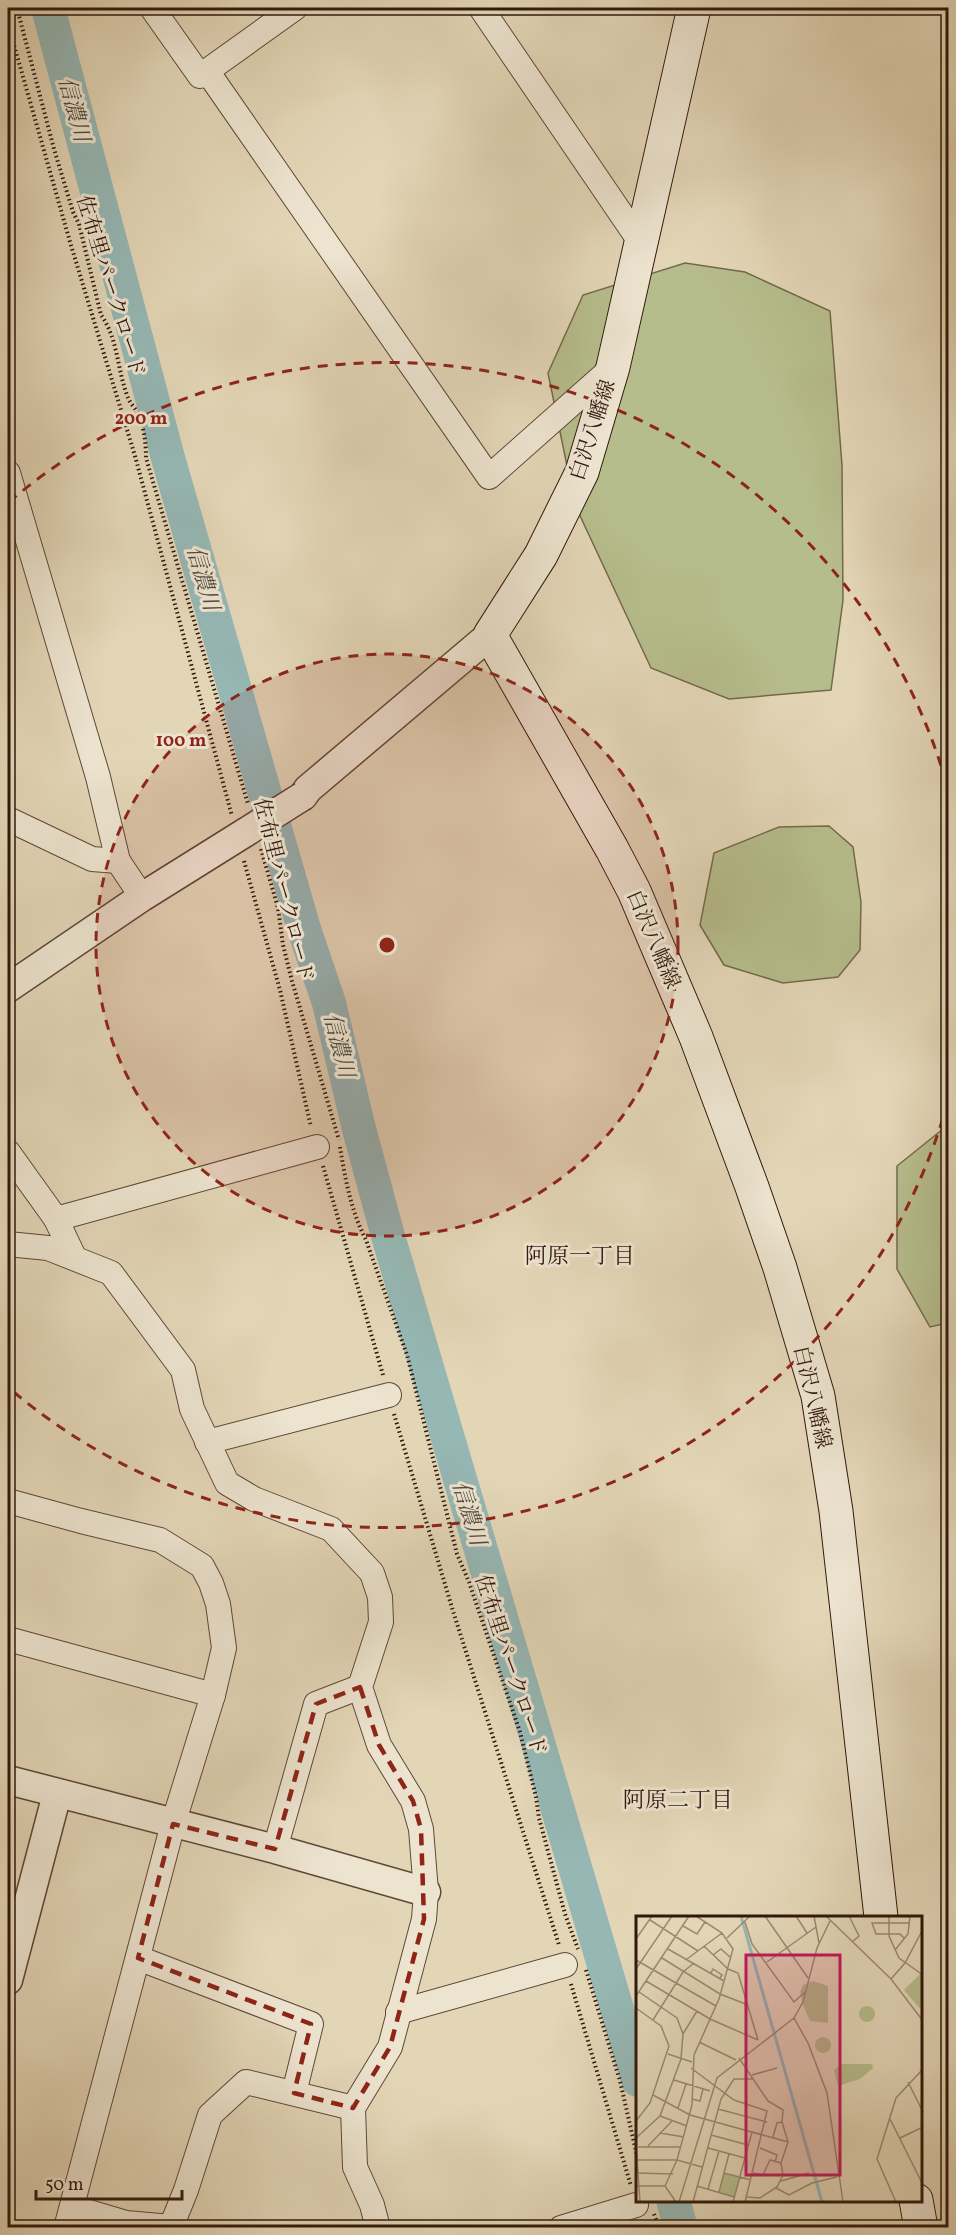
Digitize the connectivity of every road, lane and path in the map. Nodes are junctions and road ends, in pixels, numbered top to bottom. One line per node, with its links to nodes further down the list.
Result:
1 (16, 8): 14 (path, 佐布里パークロード)
2 (152, 8): 7 (street)
3 (295, 8): 7 (street)
4 (482, 8): 8 (street)
5 (694, 8): 8 (main road, 白沢八幡線)
6 (8, 24): 14 (path)
7 (207, 71): 9 (street)
8 (641, 243): 9 (main road, 白沢八幡線)
9 (613, 367): 12 (main road, 白沢八幡線)
10 (8, 473): 11 (street)
11 (12, 502): 15 (street)
12 (490, 635): 14 (street, bridge); 34 (main road, 白沢八幡線)
13 (8, 819): 15 (street)
14 (249, 833): 16 (street); 18 (path); 37 (path, 佐布里パークロード)
15 (117, 861): 16 (street)
16 (142, 897): 17 (street)
17 (8, 988)
18 (317, 1147): 20 (street); 23 (path)
19 (8, 1152): 20 (street)
20 (56, 1219): 22 (street)
21 (8, 1244): 22 (street)
22 (74, 1257): 24 (street)
23 (389, 1395): 24 (street); 37 (path)
24 (207, 1442): 27 (street)
25 (8, 1501): 28 (street)
26 (8, 1639): 28 (street)
27 (360, 1687): 32 (street); 33 (street)
28 (213, 1695): 31 (street)
29 (8, 1780): 30 (street)
30 (57, 1794): 31 (street); 35 (street)
31 (173, 1824): 32 (street); 36 (street)
32 (275, 1849): 33 (street)
33 (426, 1892): 39 (street)
34 (881, 1916)
35 (15, 1923): 38 (street)
36 (138, 1958): 40 (street); 45 (street)
37 (576, 1959): 39 (street); 42 (path, 佐布里パークロード); 44 (path)
38 (8, 1980)
39 (398, 2012): 41 (street)
40 (294, 2094): 41 (street); 45 (street)
41 (353, 2108): 46 (street)
42 (636, 2151)
43 (916, 2202): 48 (main road)
44 (636, 2205): 47 (street)
45 (69, 2217)
46 (378, 2228)
47 (561, 2228)
48 (921, 2228)

